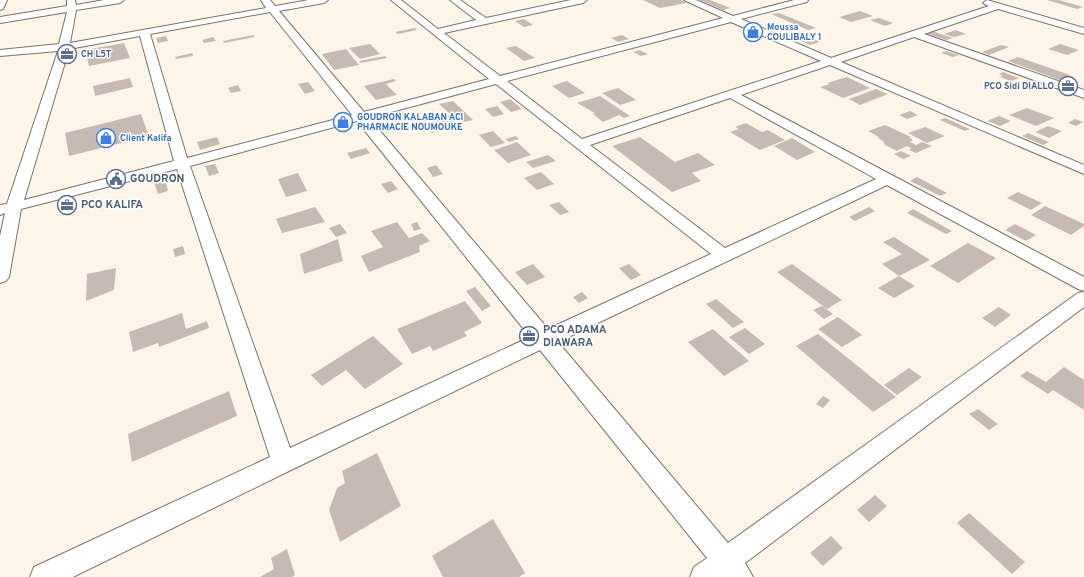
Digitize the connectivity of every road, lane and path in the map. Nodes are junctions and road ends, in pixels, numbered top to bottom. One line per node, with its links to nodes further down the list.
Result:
1 (4, 0): 14 (street)
2 (120, 0): 11 (street)
3 (324, 0): 12 (street)
4 (395, 0): 20 (street)
5 (454, 0): 17 (street)
6 (582, 0): 10 (street)
7 (688, 0): 15 (street)
8 (804, 0): 15 (street)
9 (979, 0): 13 (street)
10 (559, 2): 17 (street)
11 (72, 4): 16 (street); 22 (street)
12 (269, 5): 19 (street); 28 (street)
13 (999, 6): 18 (street); 21 (street)
14 (0, 7)
15 (732, 19): 24 (street); 25 (street)
16 (0, 20)
17 (485, 22): 20 (street)
18 (1084, 31)
19 (144, 32): 22 (street); 30 (street)
20 (436, 32): 25 (street)
21 (915, 34): 24 (street); 26 (street)
22 (64, 46): 23 (street); 33 (street)
23 (0, 53)
24 (831, 61): 27 (street); 31 (street)
25 (498, 80): 28 (street); 29 (street)
26 (1081, 91)
27 (731, 94): 29 (street); 32 (street)
28 (361, 117): 30 (street); 38 (street)
29 (580, 144): 34 (street)
30 (182, 164): 33 (street); 39 (street)
31 (1084, 170)
32 (888, 179): 34 (street); 36 (street)
33 (7, 208): 35 (street)
34 (724, 256): 38 (street)
35 (0, 277)
36 (1084, 285)
37 (1084, 298): 40 (street)
38 (544, 340): 39 (street); 40 (street)
39 (283, 462): 41 (street)
40 (733, 569): 42 (street)
41 (44, 577)
42 (704, 577)

